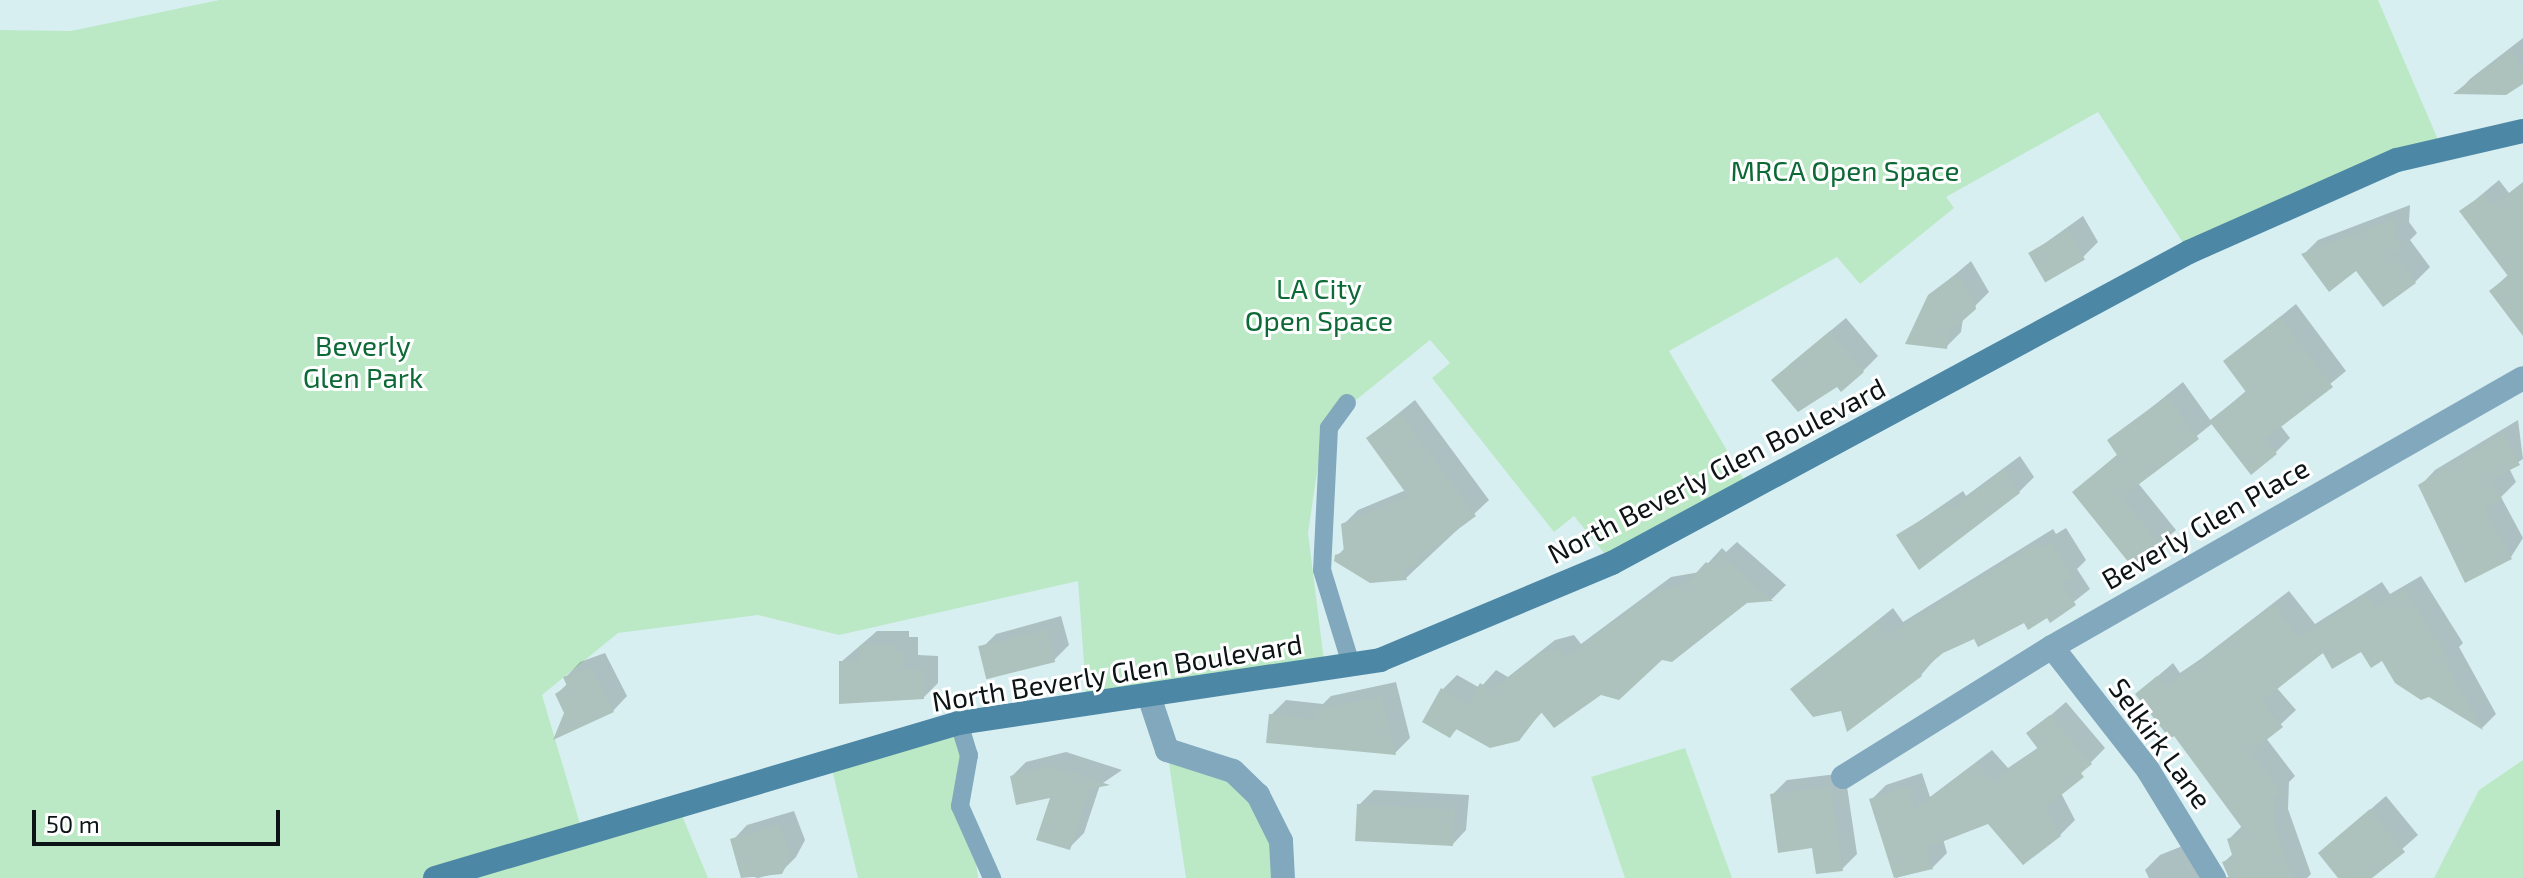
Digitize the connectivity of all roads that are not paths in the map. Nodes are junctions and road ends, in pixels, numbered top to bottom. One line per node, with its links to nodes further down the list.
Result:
1 (2523, 131): 5 (main road, North Beverly Glen Boulevard)
2 (2523, 378): 4 (street, Beverly Glen Place)
3 (1347, 403): 5 (lane)
4 (2052, 647): 8 (street, Beverly Glen Place); 12 (street, Selkirk Lane)
5 (1351, 664): 6 (main road, North Beverly Glen Boulevard)
6 (1149, 696): 7 (main road, North Beverly Glen Boulevard); 9 (street)
7 (959, 723): 10 (main road, North Beverly Glen Boulevard); 11 (lane)
8 (1843, 777)
9 (1286, 873)
10 (435, 878)
11 (992, 878)
12 (2214, 878)

